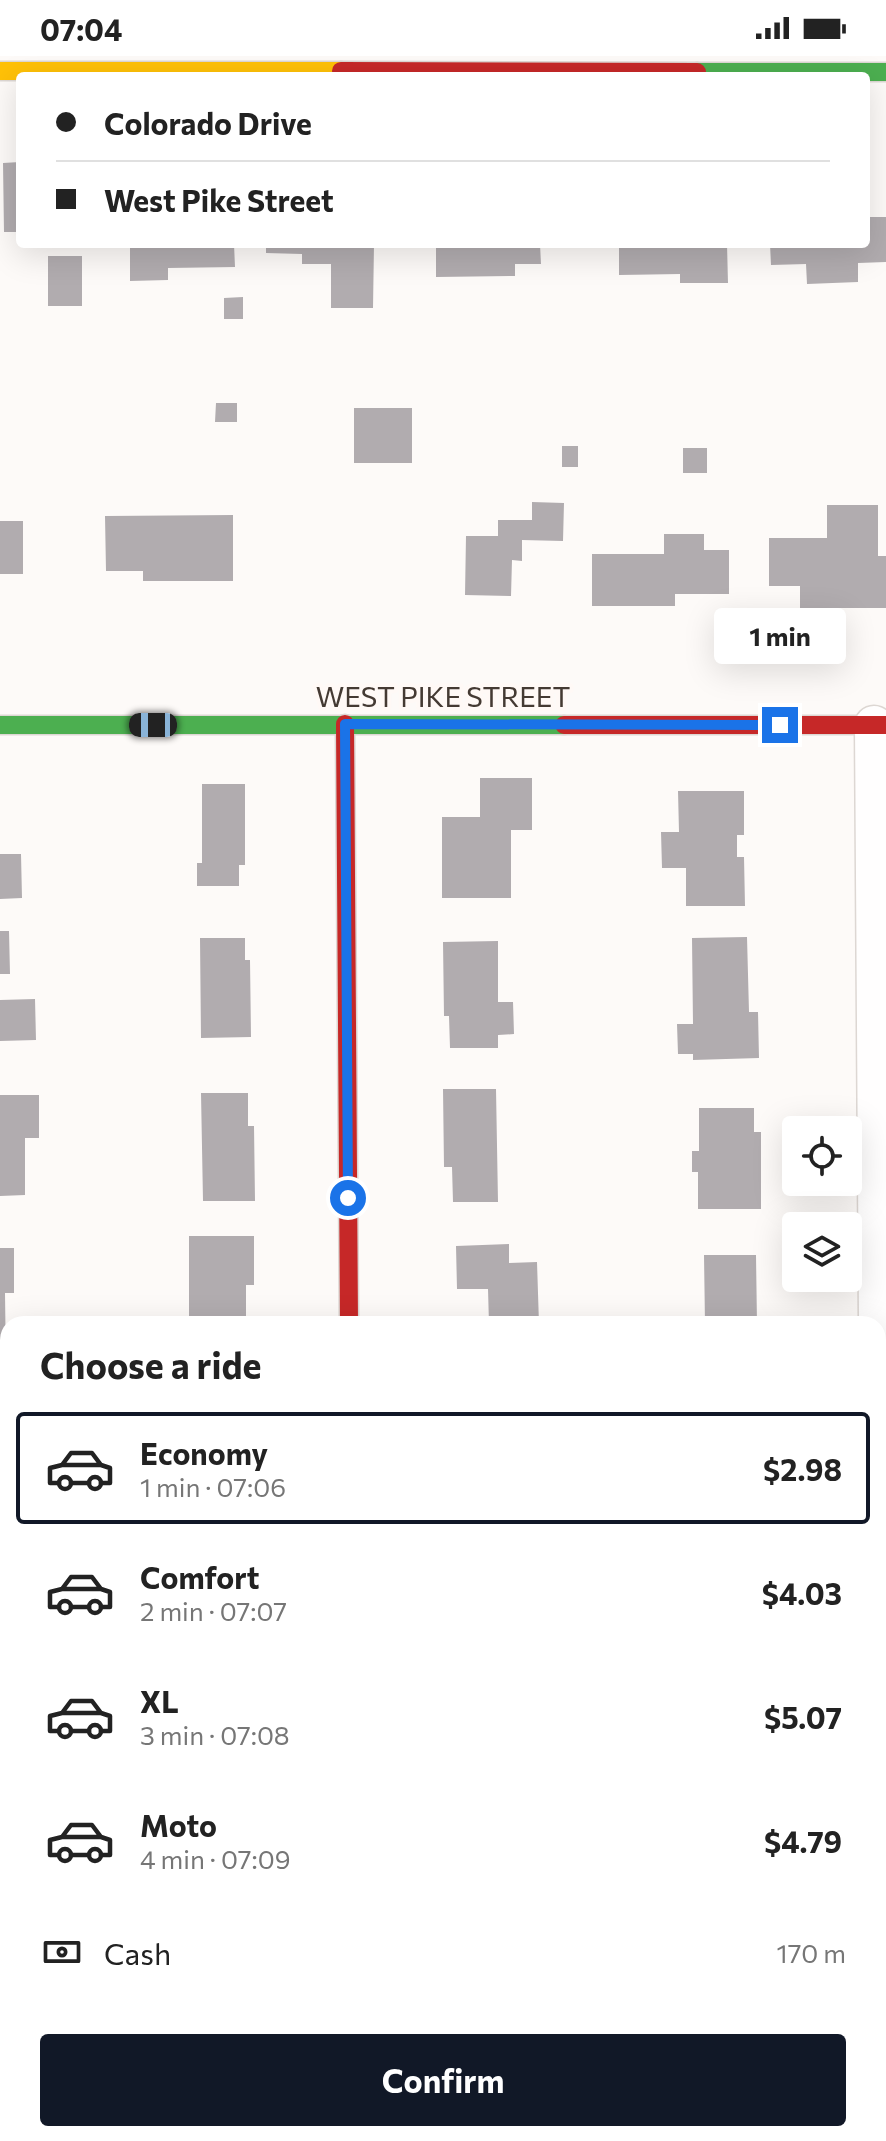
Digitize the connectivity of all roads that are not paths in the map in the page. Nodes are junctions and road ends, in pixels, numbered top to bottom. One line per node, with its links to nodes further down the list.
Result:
1 (0, 71): 2 (street)
2 (886, 72)
3 (345, 724): 4 (street, WEST PIKE STREET); 5 (street, WEST PIKE STREET); 6 (street)
4 (0, 725)
5 (880, 725): 7 (street)
6 (349, 1316)
7 (878, 1316)

